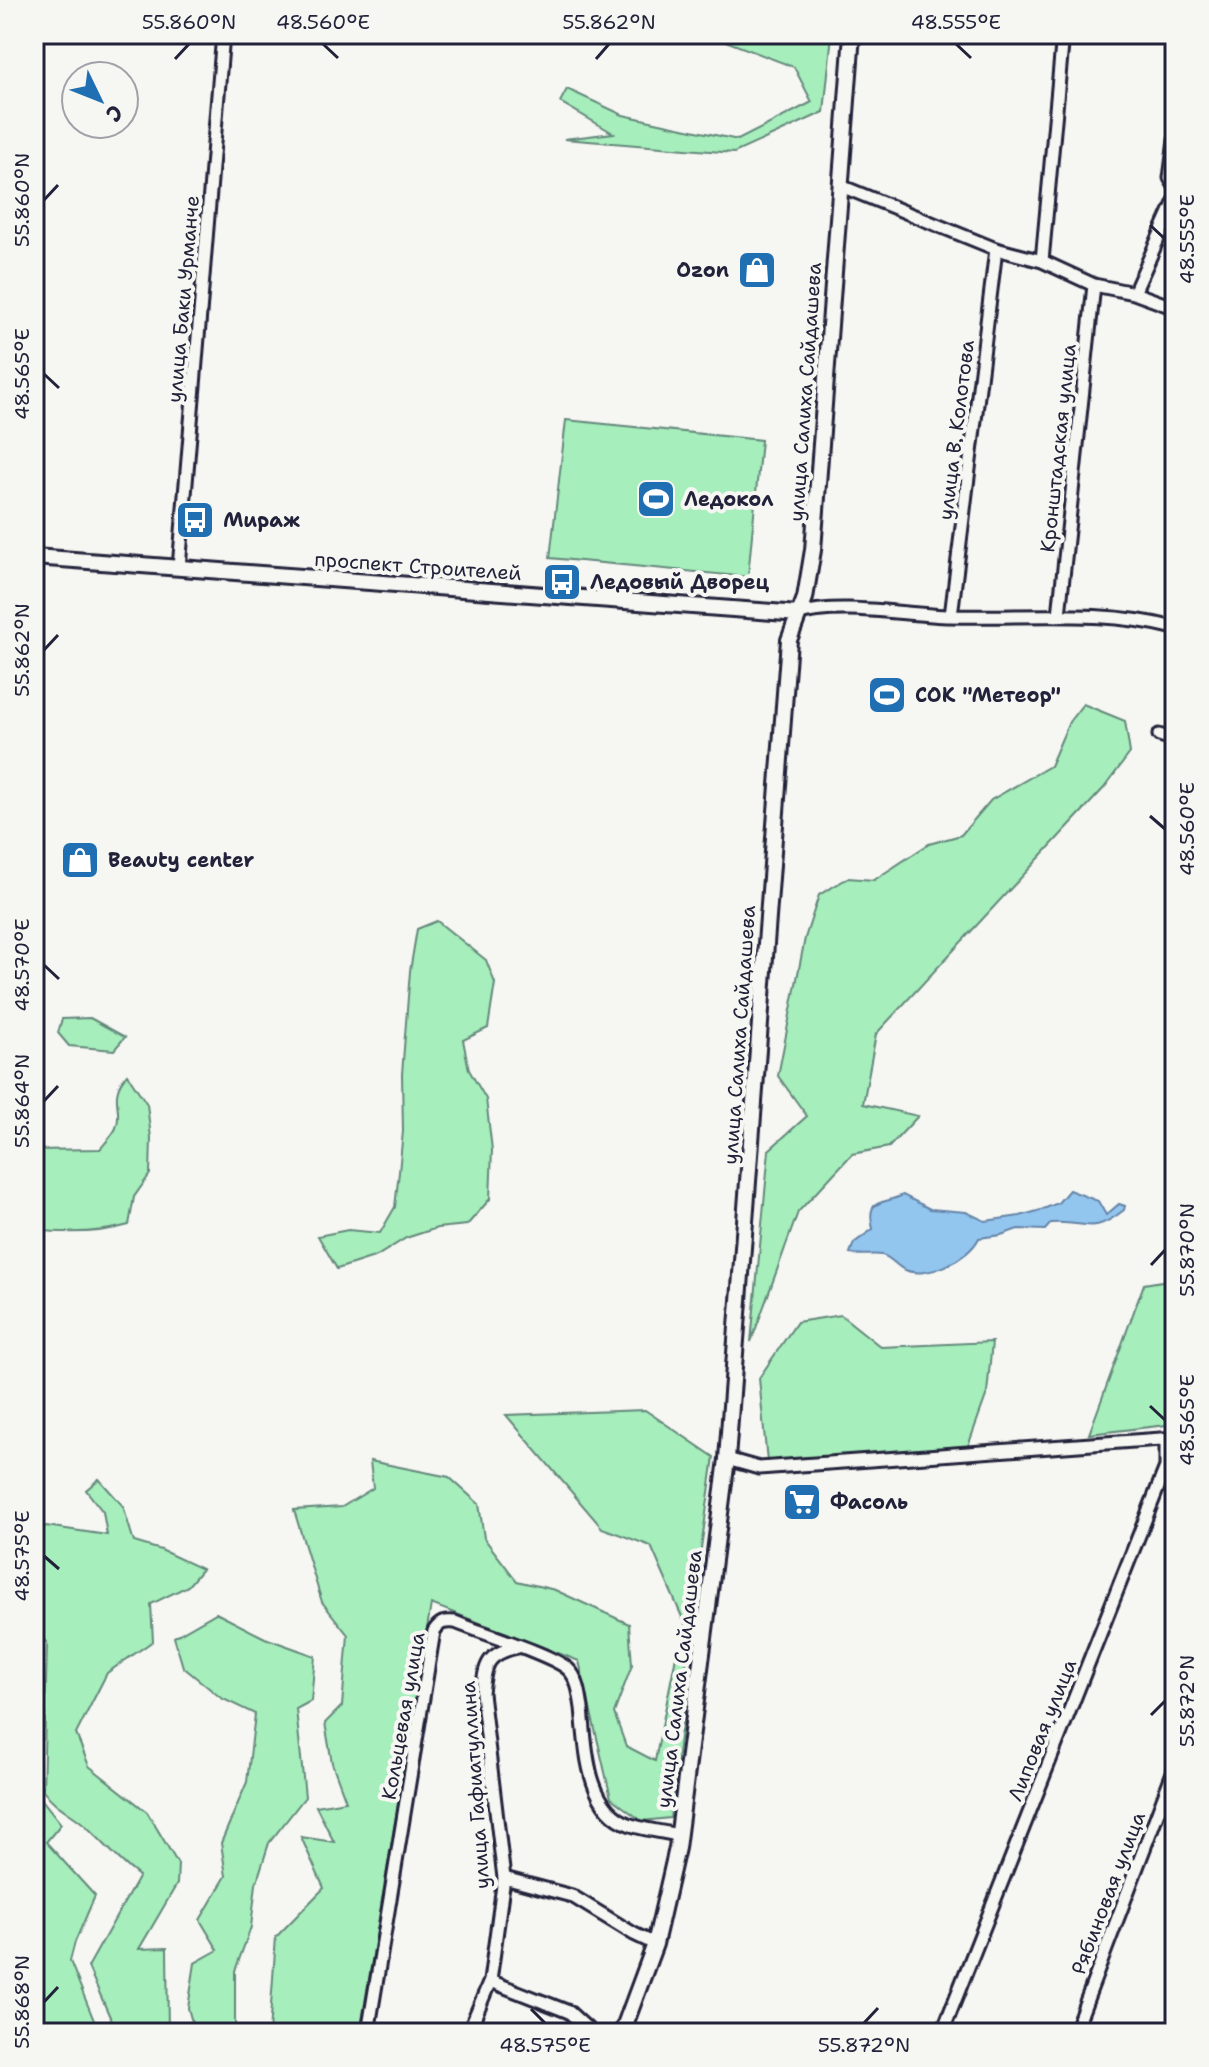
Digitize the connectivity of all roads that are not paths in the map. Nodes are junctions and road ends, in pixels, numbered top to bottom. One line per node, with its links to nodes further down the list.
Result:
1 (223, 34): 14 (street, улица Баки Урманче)
2 (852, 34): 5 (street, улица Салиха Сайдашева)
3 (1063, 34): 9 (street)
4 (1175, 140): 6 (street)
5 (841, 186): 8 (street); 15 (street, улица Салиха Сайдашева)
6 (1175, 186)
7 (1175, 201): 11 (street)
8 (996, 249): 9 (street); 17 (street, улица В. Колотова)
9 (1042, 261): 10 (street)
10 (1094, 285): 11 (street); 16 (street, Кронштадская улица)
11 (1134, 293): 12 (street)
12 (1175, 308)
13 (34, 557): 14 (street, проспект Строителей)
14 (179, 568): 15 (street, проспект Строителей)
15 (799, 614): 17 (street); 22 (street, улица Салиха Сайдашева)
16 (1059, 615): 17 (street); 18 (street)
17 (951, 616)
18 (1175, 628)
19 (1159, 735): 20 (street)
20 (1175, 740)
21 (1171, 1439): 22 (street); 33 (street, Липовая улица)
22 (727, 1459): 25 (street, улица Салиха Сайдашева)
23 (519, 1647): 25 (street, Кольцевая улица); 26 (street, улица Гафиатуллина); 29 (street, Кольцевая улица)
24 (1175, 1767): 34 (street, Рябиновая улица)
25 (679, 1835): 27 (street, улица Салиха Сайдашева)
26 (504, 1878): 27 (street); 28 (street, улица Гафиатуллина)
27 (655, 1944): 32 (street, улица Салиха Сайдашева)
28 (490, 1981): 30 (street, улица Гафиатуллина); 31 (street)
29 (368, 2033)
30 (468, 2033)
31 (592, 2033)
32 (622, 2033)
33 (942, 2033)
34 (1079, 2033)

